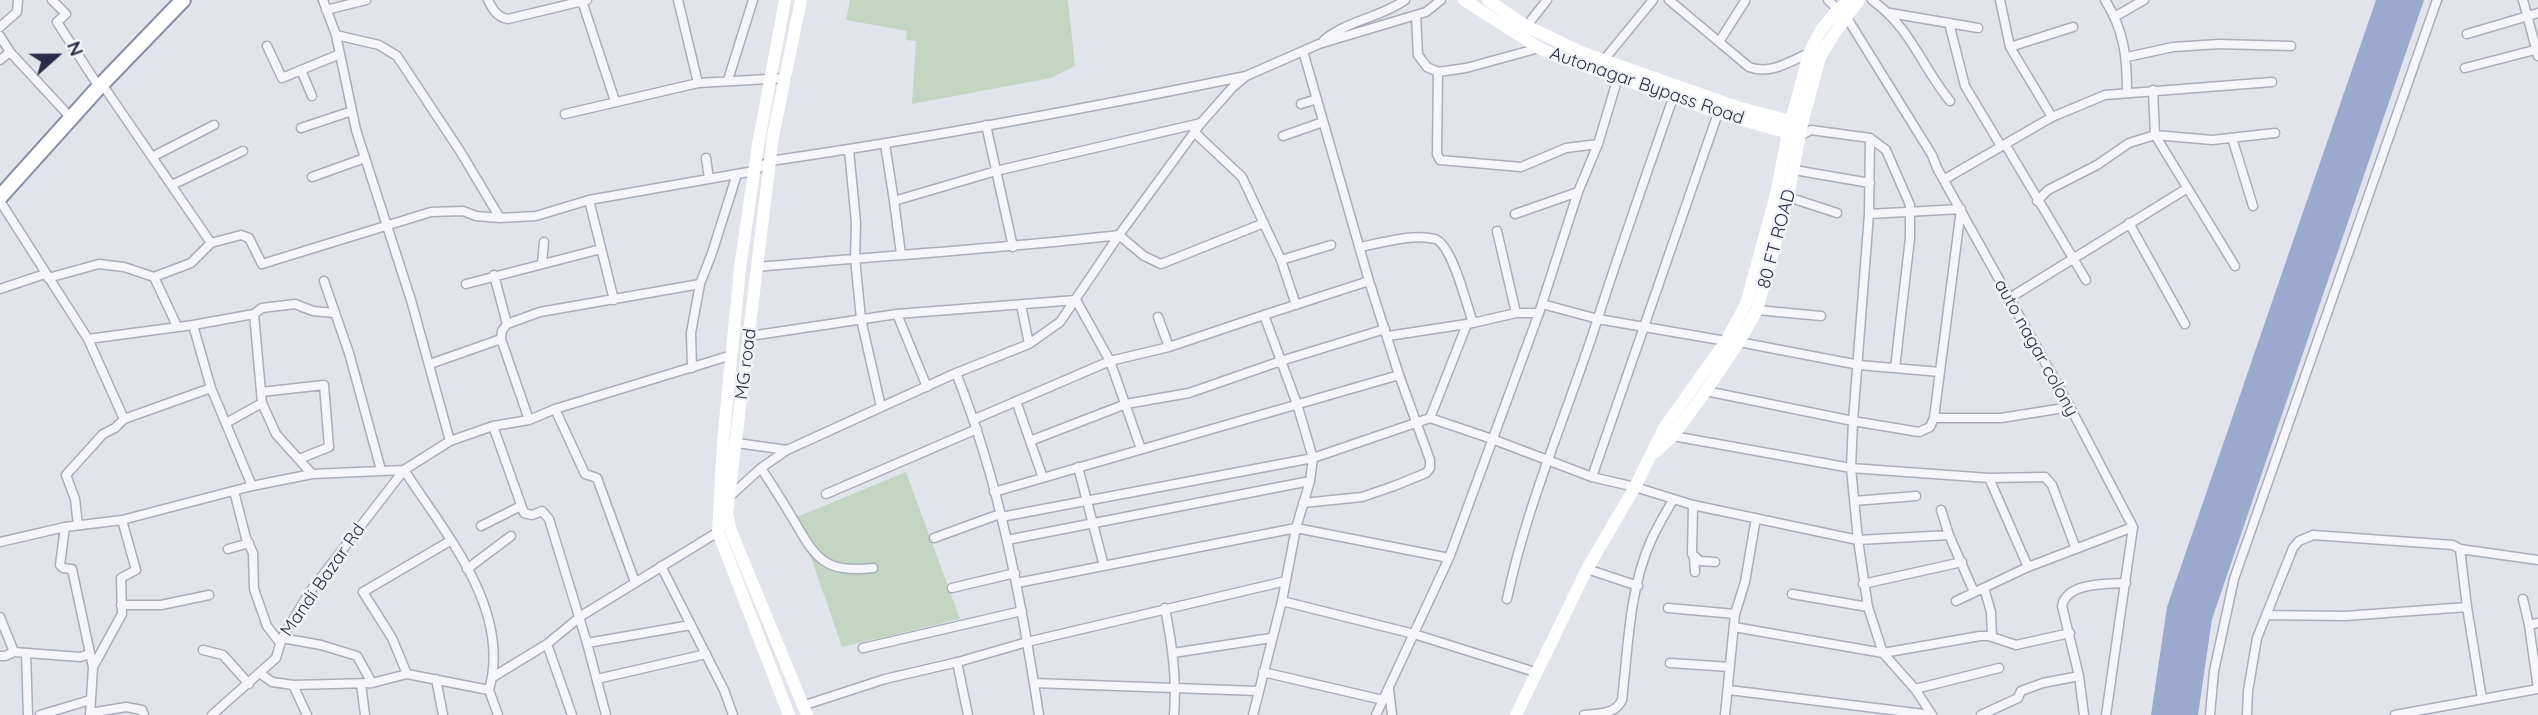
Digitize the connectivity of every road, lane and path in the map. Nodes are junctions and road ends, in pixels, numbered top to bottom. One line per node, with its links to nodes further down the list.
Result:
1 (19, 0): 37 (street)
2 (52, 0): 68 (street)
3 (183, 0): 68 (highway)
4 (323, 0): 29 (street)
5 (366, 0): 29 (street)
6 (488, 0): 27 (street)
7 (678, 0): 67 (street)
8 (753, 0): 65 (street)
9 (785, 0): 63 (main road, MG road)
10 (801, 0): 64 (main road, MG road)
11 (1405, 0): 45 (street)
12 (1441, 0): 33 (street)
13 (1464, 0): 40 (main road, Autonagar Bypass Road)
14 (1488, 0): 40 (main road, Autonagar Bypass Road)
15 (1547, 0): 40 (street)
16 (1653, 0): 57 (street)
17 (1669, 0): 44 (street)
18 (1828, 0): 32 (street, auto nagar colony)
19 (1853, 0): 32 (main road, 80 FT ROAD)
20 (1859, 0): 32 (main road, 80 FT ROAD)
21 (1872, 0): 30 (street)
22 (2000, 0): 48 (street)
23 (2105, 0): 35 (street)
24 (2144, 0): 35 (street)
25 (2437, 0): 382 (street)
26 (2523, 0): 34 (street)
27 (585, 1): 74 (street)
28 (1745, 1): 44 (street)
29 (326, 10): 42 (street)
30 (1890, 13): 36 (street); 75 (street)
31 (2538, 13): 34 (street)
32 (1842, 14): 52 (main road, 80 FT ROAD); 87 (main road, 80 FT ROAD); 109 (street, auto nagar colony)
33 (1416, 15): 45 (street); 60 (street)
34 (2528, 15): 41 (street); 53 (street)
35 (2116, 16): 55 (street)
36 (1949, 23): 39 (street); 96 (street)
37 (0, 27)
38 (2073, 27): 48 (street)
39 (1978, 28)
40 (1522, 31): 49 (main road, Autonagar Bypass Road); 57 (main road, Autonagar Bypass Road)
41 (2467, 34)
42 (336, 35): 54 (street); 125 (street)
43 (0, 36): 51 (street)
44 (1720, 42): 52 (street)
45 (1319, 44): 50 (street)
46 (267, 46): 59 (street)
47 (2291, 46): 55 (street)
48 (2010, 47): 80 (street)
49 (1539, 48): 60 (street); 61 (main road, Autonagar Bypass Road)
50 (1303, 51): 62 (street); 73 (street)
51 (10, 52): 56 (street); 81 (street)
52 (1809, 52): 87 (main road, 80 FT ROAD)
53 (2538, 52): 58 (street)
54 (340, 54): 59 (street); 77 (street)
55 (2127, 57): 71 (street)
56 (0, 60)
57 (1603, 61): 61 (main road, Autonagar Bypass Road)
58 (2465, 68)
59 (301, 70): 72 (street)
60 (1438, 72): 95 (street)
61 (1619, 73): 70 (main road, Autonagar Bypass Road); 95 (street)
62 (1246, 76): 83 (street); 85 (street)
63 (770, 78): 64 (street); 65 (street); 104 (main road, MG road)
64 (786, 78): 102 (main road, MG road)
65 (728, 79): 67 (street)
66 (2272, 82): 69 (street)
67 (698, 83): 74 (street)
68 (100, 86): 81 (highway); 99 (street)
69 (2153, 90): 71 (street); 90 (street)
70 (1675, 92): 78 (main road, Autonagar Bypass Road); 87 (main road, Autonagar Bypass Road); 168 (street)
71 (2127, 92): 80 (street)
72 (312, 96)
73 (1317, 99): 76 (street); 82 (street)
74 (615, 101): 79 (street)
75 (1950, 102)
76 (1301, 104)
77 (352, 111): 86 (street); 100 (street)
78 (1718, 113): 87 (main road, Autonagar Bypass Road); 174 (street)
79 (565, 114)
80 (2052, 117): 96 (street)
81 (71, 118): 115 (highway)
82 (1324, 121): 91 (street); 135 (street)
83 (1201, 123): 88 (street); 105 (street)
84 (214, 125): 99 (street)
85 (986, 125): 94 (street); 105 (street)
86 (301, 128)
87 (1795, 129): 92 (street); 103 (main road, 80 FT ROAD); 179 (main road, 80 FT ROAD)
88 (1194, 132): 126 (street); 130 (street)
89 (2275, 133): 93 (street)
90 (2155, 135): 93 (street); 112 (street); 118 (street)
91 (1283, 136)
92 (1870, 138): 110 (street); 121 (street)
93 (2232, 138): 119 (street)
94 (885, 144): 98 (street); 117 (street)
95 (1598, 144): 113 (street)
96 (2003, 145): 109 (street); 118 (street)
97 (243, 150): 111 (street)
98 (849, 150): 102 (street); 139 (street)
99 (152, 157): 111 (street)
100 (365, 158): 107 (street); 128 (street)
101 (706, 158): 108 (street)
102 (770, 161): 104 (street); 143 (main road, MG road)
103 (1794, 170): 110 (street); 114 (main road, 80 FT ROAD)
104 (754, 171): 106 (street); 182 (main road, MG road)
105 (996, 171): 117 (street); 134 (street)
106 (737, 174): 108 (street); 151 (street)
107 (312, 177)
108 (709, 179): 116 (street)
109 (1945, 179): 120 (street, auto nagar colony)
110 (1870, 183): 124 (street)
111 (172, 185): 132 (street)
112 (2186, 189): 127 (street); 142 (street)
113 (1578, 192): 123 (street); 158 (street)
114 (1788, 197): 122 (street); 159 (main road, 80 FT ROAD)
115 (0, 199): 145 (street)
116 (589, 200): 125 (street); 136 (street)
117 (894, 201): 137 (street)
118 (2037, 201): 138 (street)
119 (2253, 206)
120 (1961, 209): 121 (street); 153 (street, auto nagar colony); 189 (street)
121 (1910, 211): 124 (street); 188 (street)
122 (1837, 213)
123 (1516, 214)
124 (1869, 214): 186 (street)
125 (500, 218): 128 (street)
126 (1264, 223): 130 (street); 140 (street)
127 (2129, 223): 138 (street); 171 (street)
128 (388, 225): 132 (street); 185 (street)
129 (1497, 231): 161 (street)
130 (1119, 235): 134 (street); 155 (street)
131 (544, 242): 141 (street)
132 (211, 243): 146 (street)
133 (1331, 245): 140 (street)
134 (1013, 247): 137 (street)
135 (1359, 247): 149 (street); 169 (street)
136 (601, 249): 141 (street); 154 (street)
137 (901, 254): 139 (street)
138 (2074, 257): 147 (street); 153 (street)
139 (855, 258): 143 (street); 167 (street)
140 (1281, 260): 157 (street)
141 (542, 263): 144 (street)
142 (2235, 266)
143 (757, 267): 176 (main road, MG road)
144 (494, 275): 150 (street); 170 (street)
145 (47, 276): 146 (street); 152 (street); 177 (street)
146 (154, 277): 173 (street)
147 (2086, 280)
148 (324, 281): 160 (street)
149 (1369, 281): 157 (street); 175 (street)
150 (466, 284)
151 (700, 284): 154 (street); 187 (street)
152 (0, 289)
153 (2008, 299): 201 (street, auto nagar colony)
154 (614, 300): 170 (street)
155 (1076, 300): 156 (street); 180 (street); 183 (street)
156 (1021, 304): 163 (street); 180 (street)
157 (1296, 305): 164 (street)
158 (1540, 309): 161 (street); 168 (street); 214 (street)
159 (1757, 310): 165 (street); 179 (main road, 80 FT ROAD)
160 (334, 313): 162 (street); 227 (street)
161 (1516, 313): 169 (street)
162 (254, 314): 172 (street); 195 (street)
163 (897, 314): 167 (street); 192 (street)
164 (1264, 316): 181 (street); 184 (street)
165 (1822, 316)
166 (1158, 317): 181 (street)
167 (860, 319): 176 (street); 200 (street)
168 (1598, 319): 174 (street); 223 (street)
169 (1470, 323): 175 (street); 203 (street)
170 (506, 324): 178 (street)
171 (2185, 324)
172 (193, 325): 173 (street); 193 (street)
173 (177, 326): 177 (street)
174 (1646, 326): 179 (street); 230 (street)
175 (1386, 333): 184 (street); 191 (street)
176 (750, 336): 217 (main road, MG road)
177 (88, 339): 205 (street)
178 (501, 339): 185 (street); 207 (street)
179 (1733, 342): 186 (street); 194 (main road, 80 FT ROAD); 220 (main road, 80 FT ROAD)
180 (1029, 344): 190 (street)
181 (1169, 347): 183 (street)
182 (732, 355): 187 (street); 247 (main road, MG road)
183 (1110, 361): 196 (street); 198 (street)
184 (1281, 361): 198 (street); 199 (street)
185 (430, 364): 215 (street)
186 (1858, 365): 188 (street); 208 (street)
187 (692, 368): 202 (street)
188 (1895, 368): 189 (street)
189 (1940, 372): 204 (street)
190 (956, 373): 192 (street); 206 (street)
191 (1399, 375): 199 (street); 209 (street)
192 (926, 387): 200 (street)
193 (211, 388): 205 (street); 210 (street)
194 (1706, 391): 208 (street); 213 (main road, 80 FT ROAD)
195 (261, 392): 197 (street); 222 (street)
196 (1016, 401): 206 (street); 216 (street)
197 (262, 403): 210 (street); 222 (street)
198 (1126, 404): 216 (street); 218 (street)
199 (1297, 404): 218 (street); 221 (street)
200 (881, 407): 219 (street)
201 (2070, 407): 204 (street); 256 (street, auto nagar colony)
202 (555, 409): 207 (street); 284 (street)
203 (1430, 418): 209 (street); 214 (street)
204 (1934, 418): 208 (street)
205 (124, 419): 253 (street)
206 (975, 419): 212 (street)
207 (529, 420): 211 (street)
208 (1853, 421): 226 (street)
209 (1418, 423): 221 (street); 244 (street)
210 (226, 424): 234 (street)
211 (493, 426): 215 (street); 246 (street)
212 (978, 429): 237 (street); 238 (street)
213 (1673, 436): 220 (main road, 80 FT ROAD); 226 (street)
214 (1492, 439): 223 (street); 270 (street)
215 (450, 441): 228 (street)
216 (1030, 441): 231 (street)
217 (737, 443): 219 (street); 239 (main road, MG road)
218 (1141, 449): 224 (street)
219 (787, 450): 225 (street)
220 (1650, 457): 235 (main road, 80 FT ROAD)
221 (1312, 458): 233 (street); 241 (street)
222 (299, 459): 229 (street)
223 (1546, 461): 230 (street); 294 (street)
224 (1078, 467): 231 (street); 241 (street)
225 (761, 468): 239 (street); 278 (street)
226 (1851, 468): 232 (street); 243 (street)
227 (381, 470): 228 (street); 229 (street)
228 (404, 470): 264 (street); 315 (street, Mandi Bazar Rd)
229 (312, 474): 234 (street)
230 (1592, 477): 235 (street)
231 (1042, 478): 237 (street)
232 (1989, 478): 268 (street); 277 (street)
233 (1310, 481): 244 (street); 252 (street)
234 (252, 486): 236 (street)
235 (1635, 486): 242 (street); 280 (main road, 80 FT ROAD)
236 (234, 491): 251 (street); 266 (street)
237 (994, 492): 249 (street)
238 (826, 494)
239 (731, 495): 247 (street); 356 (main road, MG road)
240 (1916, 496): 243 (street)
241 (1088, 500): 249 (street); 252 (street)
242 (1673, 500): 245 (street); 288 (street)
243 (1854, 501): 263 (street)
244 (1303, 503): 257 (street)
245 (1693, 505): 250 (street); 271 (street)
246 (521, 506): 254 (street); 307 (street)
247 (719, 508): 258 (main road, MG road)
248 (1941, 510): 260 (street)
249 (1001, 515): 261 (street); 262 (street)
250 (1756, 517): 263 (street); 304 (street)
251 (122, 520): 253 (street); 298 (street)
252 (1093, 523): 262 (street); 276 (street)
253 (78, 525): 255 (street)
254 (481, 526)
255 (65, 527): 265 (street); 325 (street)
256 (2133, 527): 268 (street); 286 (street)
257 (1296, 528): 270 (street); 276 (street); 283 (street)
258 (718, 532): 275 (street); 358 (main road, MG road)
259 (510, 536): 279 (street)
260 (1949, 536): 263 (street); 274 (street)
261 (934, 538)
262 (1007, 540): 282 (street)
263 (1858, 540): 287 (street)
264 (450, 541): 279 (street); 336 (street)
265 (0, 542)
266 (249, 543): 267 (street); 315 (street)
267 (228, 549)
268 (2076, 549): 277 (street)
269 (2460, 549): 272 (street); 300 (street); 305 (street)
270 (1449, 558): 312 (street)
271 (1694, 558): 273 (street); 281 (street)
272 (2538, 560)
273 (1715, 562)
274 (1962, 562): 287 (street); 291 (street)
275 (662, 566): 284 (street); 309 (street)
276 (1104, 566): 285 (street)
277 (2028, 567): 290 (street)
278 (873, 568)
279 (467, 569): 338 (street)
280 (1587, 569): 288 (street); 334 (main road, 80 FT ROAD)
281 (1695, 572)
282 (1015, 573): 285 (street); 289 (street)
283 (1286, 581): 296 (street); 301 (street)
284 (635, 582): 307 (street)
285 (1017, 583): 303 (street)
286 (2126, 583): 311 (street); 381 (street)
287 (1863, 584): 299 (street)
288 (1637, 586): 377 (street)
289 (952, 588)
290 (1984, 588): 291 (street); 313 (street)
291 (1974, 592): 297 (street)
292 (1792, 594): 299 (street)
293 (209, 595): 298 (street)
294 (1507, 599)
295 (2523, 599): 308 (street)
296 (1282, 601): 312 (street); 314 (street)
297 (1956, 601)
298 (121, 604): 330 (street)
299 (1868, 607): 324 (street)
300 (2467, 607): 305 (street); 353 (street)
301 (1165, 608): 316 (street); 323 (street)
302 (1668, 608): 304 (street)
303 (1022, 611): 316 (street); 319 (street)
304 (1735, 614): 310 (street)
305 (2266, 615): 383 (street)
306 (0, 617): 321 (street)
307 (581, 617): 317 (street); 318 (street)
308 (2533, 624): 348 (street)
309 (691, 625): 317 (street); 326 (street)
310 (1734, 627): 324 (street); 331 (street)
311 (2070, 633): 313 (street); 337 (street)
312 (1414, 634): 334 (street); 346 (street)
313 (1992, 637): 324 (street)
314 (1270, 638): 323 (street); 333 (street)
315 (281, 640): 335 (street, Mandi Bazar Rd); 341 (street)
316 (1027, 642): 328 (street); 342 (street)
317 (587, 643): 340 (street)
318 (547, 644): 338 (street); 367 (street)
319 (863, 648)
320 (203, 650): 343 (street)
321 (14, 652): 322 (street); 327 (street)
322 (26, 653): 325 (street); 359 (street)
323 (1173, 653): 350 (street)
324 (1883, 653): 347 (street)
325 (90, 654): 330 (street)
326 (706, 654): 340 (street); 369 (street)
327 (0, 656)
328 (957, 662): 356 (street); 370 (street)
329 (1670, 663): 331 (street)
330 (93, 667): 354 (street)
331 (1730, 667): 351 (street)
332 (1999, 668): 347 (street)
333 (1263, 672): 352 (street); 355 (street)
334 (1535, 672): 376 (main road, 80 FT ROAD)
335 (261, 674): 343 (street, Mandi Bazar Rd); 345 (street)
336 (407, 674): 339 (street); 341 (street)
337 (2079, 676): 379 (street); 380 (street)
338 (493, 677): 349 (street)
339 (436, 679): 349 (street); 365 (street)
340 (597, 679): 368 (street)
341 (372, 683): 344 (street)
342 (1034, 683): 350 (street); 371 (street)
343 (248, 684): 362 (street, Mandi Bazar Rd)
344 (361, 684): 345 (street); 364 (street)
345 (293, 685): 363 (street)
346 (1389, 689): 355 (street); 375 (street)
347 (1915, 689): 351 (street)
348 (2538, 689): 353 (street)
349 (489, 690): 366 (street)
350 (1176, 690): 352 (street); 372 (street)
351 (1729, 690): 378 (street)
352 (1258, 691): 373 (street)
353 (2482, 699): 384 (street)
354 (90, 700): 357 (street); 360 (street)
355 (1383, 700): 374 (street)
356 (806, 710)
357 (90, 714): 361 (street)
358 (787, 714)
359 (28, 715)
360 (40, 715)
361 (144, 715)
362 (212, 715)
363 (307, 715)
364 (365, 715)
365 (443, 715)
366 (498, 715)
367 (572, 715)
368 (606, 715)
369 (733, 715)
370 (968, 715)
371 (1039, 715)
372 (1174, 715)
373 (1253, 715)
374 (1376, 715)
375 (1392, 715)
376 (1516, 715)
377 (1584, 715)
378 (1726, 715)
379 (1981, 715)
380 (2084, 715)
381 (2106, 715)
382 (2210, 715)
383 (2247, 715)
384 (2395, 715)

